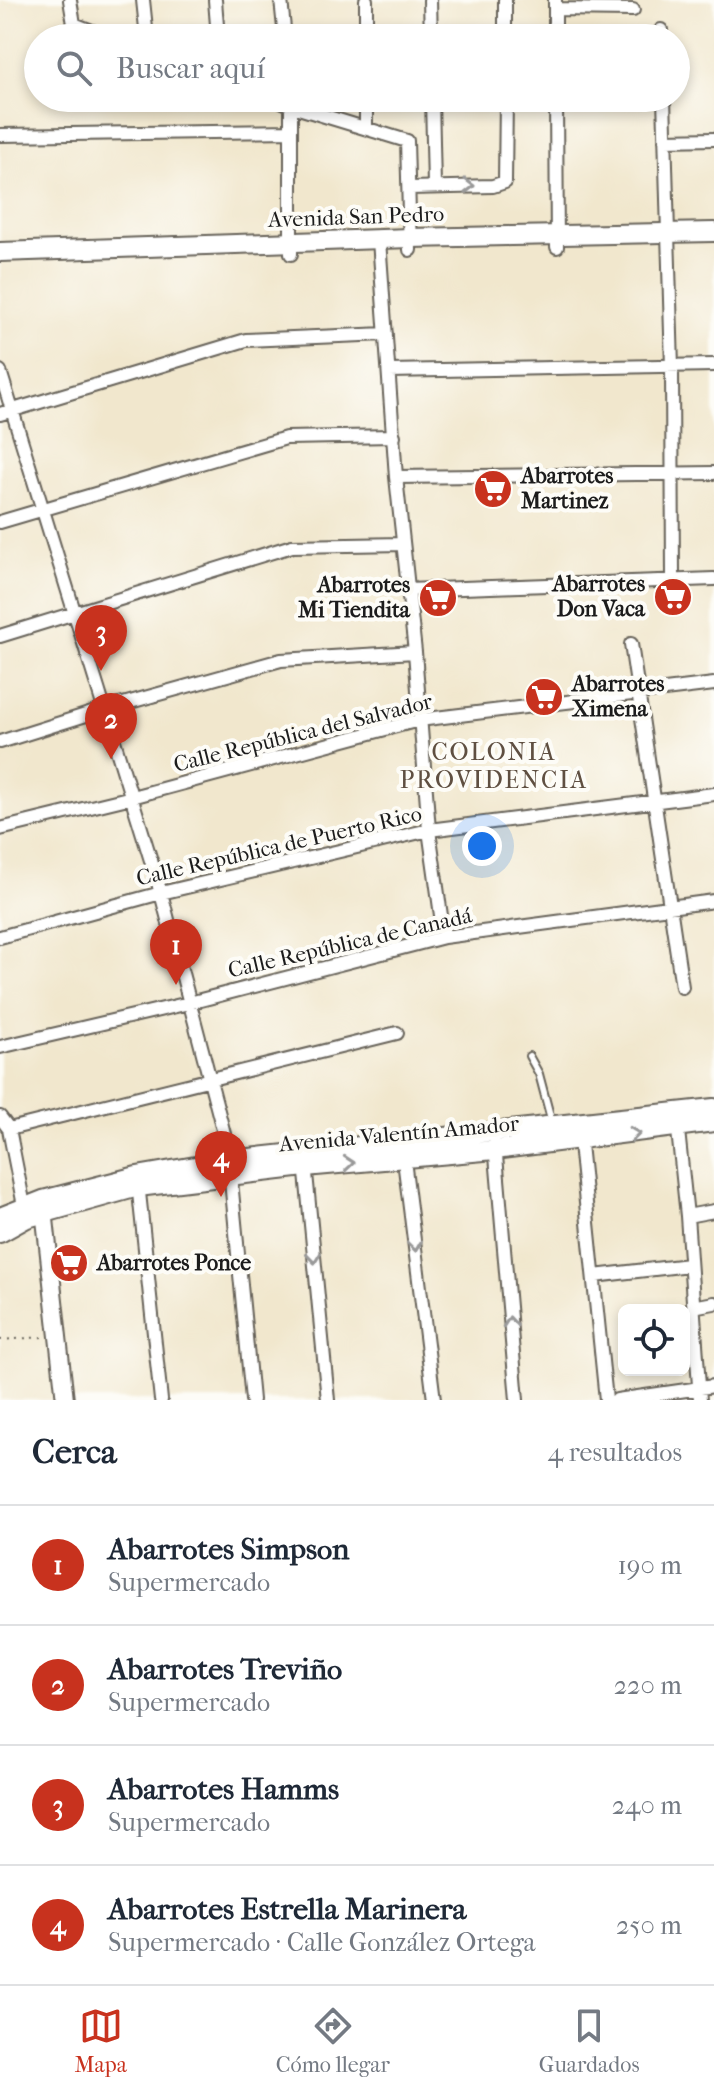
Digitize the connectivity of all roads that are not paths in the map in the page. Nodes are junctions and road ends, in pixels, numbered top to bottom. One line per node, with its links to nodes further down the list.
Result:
1 (70, 0): 10 (street)
2 (143, 0): 11 (street)
3 (215, 0): 12 (street)
4 (281, 0): 13 (street)
5 (366, 0): 14 (street)
6 (430, 0): 15 (street)
7 (505, 0): 16 (street)
8 (555, 4): 9 (street)
9 (633, 10)
10 (74, 24)
11 (146, 24)
12 (217, 24)
13 (284, 24)
14 (366, 24)
15 (431, 24)
16 (505, 24)
17 (292, 112): 25 (street)
18 (322, 112): 24 (street)
19 (366, 112): 24 (street)
20 (432, 112): 28 (street)
21 (506, 112): 31 (street, one-way to 21)
22 (556, 112): 35 (street)
23 (664, 112): 29 (street)
24 (366, 127): 30 (street)
25 (291, 131): 26 (street); 39 (street)
26 (0, 135)
27 (714, 139): 29 (street)
28 (433, 140): 30 (street); 31 (street)
29 (665, 140): 34 (street)
30 (407, 141): 32 (street)
31 (434, 186): 32 (street)
32 (410, 188): 37 (street)
33 (714, 232): 34 (main road, Avenida San Pedro)
34 (669, 238): 35 (main road, Avenida San Pedro); 36 (main road, Avenida San Pedro); 44 (street)
35 (557, 242): 37 (main road, Avenida San Pedro)
36 (714, 242)
37 (410, 244): 38 (main road, Avenida San Pedro)
38 (380, 245): 39 (main road, Avenida San Pedro); 42 (street)
39 (291, 249): 40 (main road, Avenida San Pedro); 41 (main road, Avenida San Pedro)
40 (0, 252)
41 (0, 261)
42 (386, 334): 46 (street); 47 (street)
43 (714, 365): 44 (street)
44 (672, 367): 46 (street); 51 (street)
45 (0, 371): 47 (street)
46 (389, 371): 49 (street)
47 (14, 410): 48 (street); 53 (street)
48 (0, 414)
49 (394, 436): 52 (street); 53 (street)
50 (714, 473): 51 (street)
51 (674, 474): 52 (street); 56 (street)
52 (396, 477): 55 (street)
53 (44, 508): 54 (street); 59 (street)
54 (0, 522)
55 (403, 544): 58 (street); 59 (street)
56 (673, 579): 57 (street); 58 (street)
57 (714, 579)
58 (406, 590): 62 (street)
59 (76, 613): 60 (street); 65 (street)
60 (0, 636)
61 (631, 644): 64 (street)
62 (415, 652): 65 (street); 66 (street)
63 (714, 684): 64 (street, Calle República del Salvador)
64 (637, 694): 66 (street, Calle República del Salvador); 70 (street)
65 (105, 709): 67 (street); 69 (street)
66 (419, 720): 69 (street, Calle República del Salvador); 72 (street)
67 (0, 742)
68 (714, 794): 70 (street, Calle República de Puerto Rico)
69 (132, 797): 71 (street, Calle República del Salvador); 73 (street)
70 (655, 802): 72 (street, Calle República de Puerto Rico); 75 (street)
71 (0, 829)
72 (429, 830): 73 (street, Calle República de Puerto Rico); 77 (street)
73 (161, 893): 76 (street, Calle República de Puerto Rico); 79 (street)
74 (714, 901): 75 (street, Calle República de Canadá)
75 (672, 906): 77 (street, Calle República de Canadá); 78 (street)
76 (0, 937)
77 (444, 937): 79 (street, Calle República de Canadá)
78 (682, 987)
79 (189, 1003): 81 (street, Calle República de Canadá); 83 (street)
80 (397, 1033): 83 (street)
81 (0, 1047)
82 (529, 1056): 88 (lane)
83 (209, 1079): 89 (street); 94 (street)
84 (714, 1108): 86 (main road, Avenida Valentín Amador)
85 (0, 1117): 89 (street)
86 (677, 1121): 87 (main road, Avenida Valentín Amador); 90 (main road, Avenida Valentín Amador); 98 (street)
87 (714, 1122)
88 (553, 1126): 90 (main road, Avenida Valentín Amador); 91 (main road, Avenida Valentín Amador)
89 (9, 1129): 96 (street)
90 (579, 1132): 91 (main road, Avenida Valentín Amador); 102 (street)
91 (495, 1141): 92 (main road, Avenida Valentín Amador); 112 (street, one-way to 91)
92 (403, 1150): 93 (main road, Avenida Valentín Amador); 111 (street, one-way to 111)
93 (304, 1159): 94 (main road, Avenida Valentín Amador); 110 (street, one-way to 110)
94 (230, 1168): 95 (main road, Avenida Valentín Amador); 109 (street)
95 (138, 1182): 96 (main road, Avenida Valentín Amador); 108 (street)
96 (35, 1209): 99 (main road, Avenida Valentín Amador); 100 (main road, Avenida Valentín Amador); 107 (street)
97 (714, 1211): 98 (street)
98 (687, 1216): 101 (street)
99 (0, 1217)
100 (0, 1233)
101 (689, 1265): 102 (street); 104 (street)
102 (594, 1276): 113 (street)
103 (714, 1303): 104 (street)
104 (693, 1307): 106 (street)
105 (714, 1386): 106 (street)
106 (700, 1394): 114 (street)
107 (65, 1400)
108 (161, 1400)
109 (252, 1400)
110 (328, 1400)
111 (434, 1400)
112 (517, 1400)
113 (606, 1400)
114 (617, 1400)

